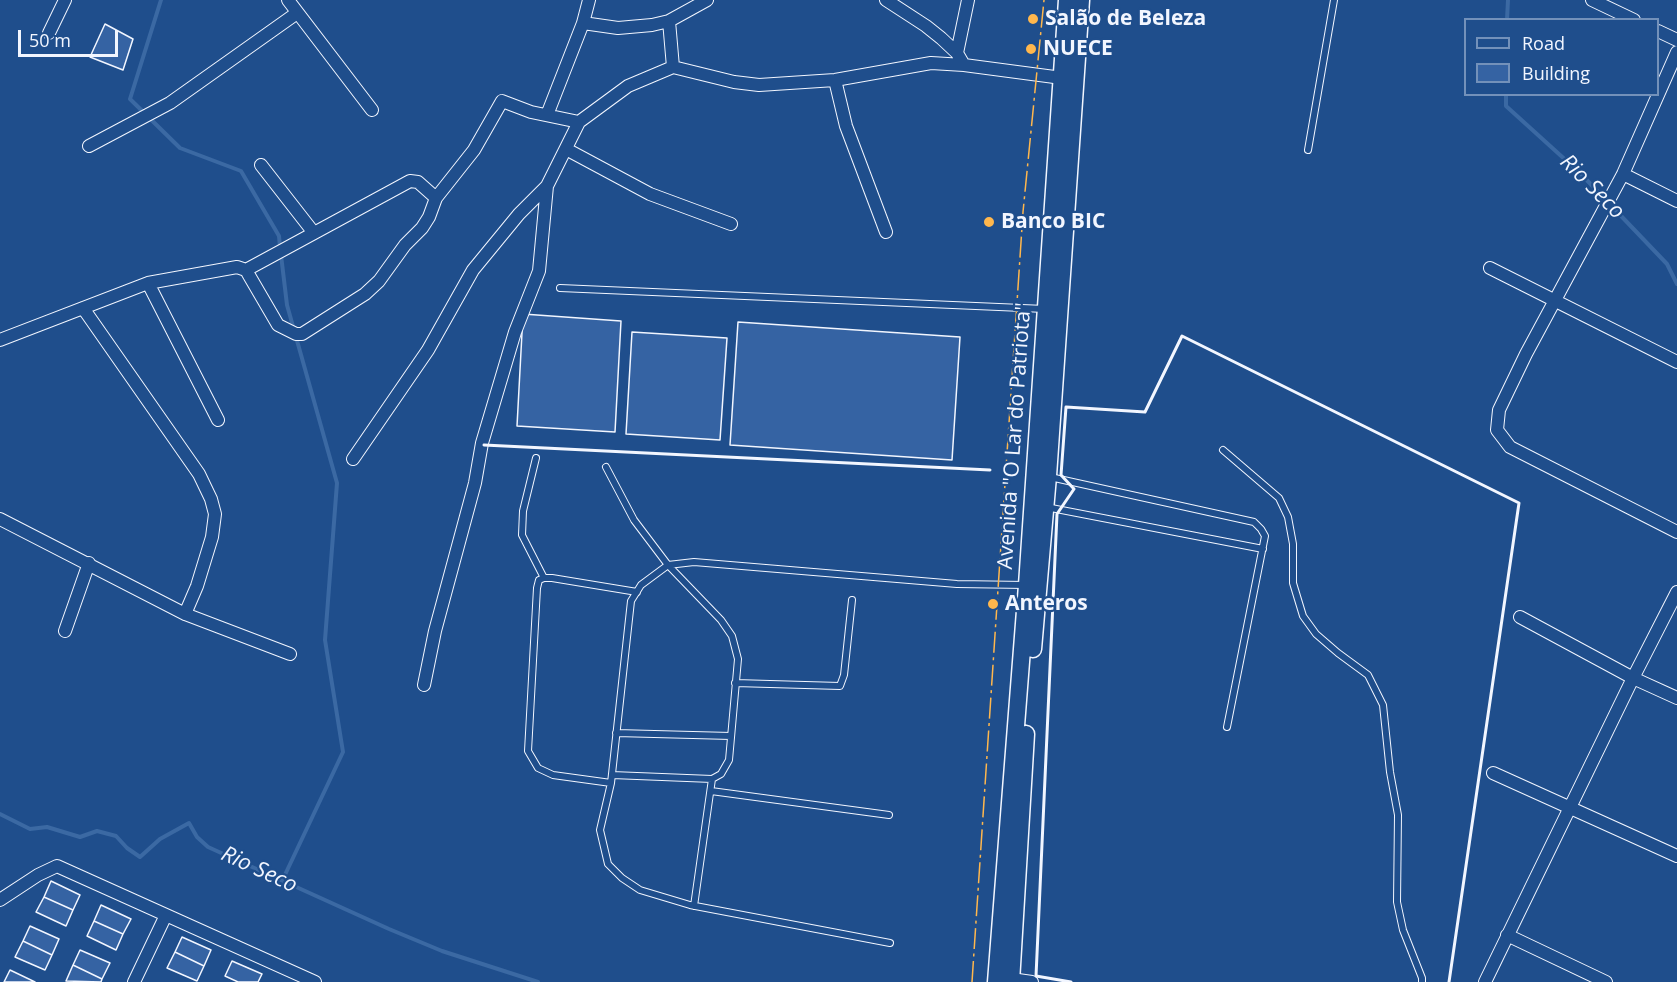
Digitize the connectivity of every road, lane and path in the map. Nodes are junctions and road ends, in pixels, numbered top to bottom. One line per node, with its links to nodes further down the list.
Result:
1 (65, 0): 16 (street)
2 (288, 0): 11 (street)
3 (589, 0): 14 (street)
4 (707, 0): 13 (street)
5 (886, 0): 19 (street)
6 (968, 0): 19 (street)
7 (1067, 0): 22 (main road, Avenida "O Lar do Patriota")
8 (1081, 0): 54 (main road, Avenida "O Lar do Patriota")
9 (1334, 0): 31 (lane)
10 (1592, 0): 12 (street)
11 (297, 13): 26 (street); 29 (street)
12 (1630, 18)
13 (669, 21): 14 (street); 21 (street)
14 (583, 23): 27 (street)
15 (1659, 31): 17 (street)
16 (49, 33)
17 (1677, 40)
18 (1677, 52): 24 (street)
19 (957, 53): 20 (street)
20 (964, 65): 22 (street); 23 (street)
21 (672, 67): 23 (street); 28 (street)
22 (1062, 78): 46 (main road, Avenida "O Lar do Patriota")
23 (835, 81): 38 (street)
24 (1659, 93)
25 (1658, 96): 33 (street)
26 (372, 110)
27 (547, 115): 28 (street); 35 (street)
28 (579, 122): 30 (street)
29 (88, 146)
30 (566, 149): 34 (street); 37 (street)
31 (1308, 150)
32 (261, 165): 39 (street)
33 (1623, 174): 36 (street); 44 (street)
34 (547, 186): 52 (street); 72 (street)
35 (436, 198): 39 (street); 41 (street)
36 (1677, 201)
37 (731, 224)
38 (886, 232)
39 (314, 233): 41 (street)
40 (1490, 268): 44 (street)
41 (246, 270): 42 (street)
42 (148, 283): 45 (street); 49 (street)
43 (560, 288): 46 (lane)
44 (1556, 301): 48 (street); 57 (street)
45 (83, 308): 47 (street); 66 (street)
46 (1046, 309): 62 (main road, Avenida "O Lar do Patriota")
47 (0, 340)
48 (1677, 362)
49 (218, 420)
50 (1223, 450): 95 (lane)
51 (536, 458): 61 (lane)
52 (352, 459)
53 (606, 467): 60 (lane)
54 (1048, 476): 55 (main road, Avenida "O Lar do Patriota"); 58 (lane)
55 (1045, 507): 58 (lane); 91 (main road, Avenida "O Lar do Patriota")
56 (0, 519): 59 (street)
57 (1677, 531)
58 (1263, 549): 74 (lane)
59 (89, 564): 66 (street); 68 (street)
60 (668, 565): 62 (lane); 63 (lane); 71 (lane)
61 (544, 578): 63 (lane); 80 (lane)
62 (1027, 585): 91 (main road, Avenida "O Lar do Patriota")
63 (637, 592): 75 (lane)
64 (1677, 592): 70 (street)
65 (852, 600): 71 (lane)
66 (185, 614): 69 (street)
67 (1520, 617): 70 (street)
68 (65, 631)
69 (290, 654)
70 (1633, 678): 73 (street); 82 (street)
71 (735, 683): 76 (lane)
72 (424, 685)
73 (1677, 698)
74 (1227, 727)
75 (616, 733): 76 (lane); 78 (lane)
76 (731, 736): 79 (lane)
77 (1492, 773): 82 (street)
78 (612, 775): 79 (lane); 80 (lane)
79 (712, 779): 81 (lane)
80 (611, 783): 86 (lane)
81 (711, 791): 83 (lane); 86 (lane)
82 (1571, 808): 84 (street); 88 (street)
83 (889, 815)
84 (1677, 856)
85 (0, 900): 87 (street)
86 (694, 906): 89 (lane)
87 (165, 915): 90 (street); 92 (street)
88 (1507, 934): 96 (street); 97 (street)
89 (890, 943)
90 (290, 977): 93 (street)
91 (1006, 981): 94 (street)
92 (134, 982)
93 (315, 982)
94 (1032, 982)
95 (1422, 982)
96 (1485, 982)
97 (1606, 982)

